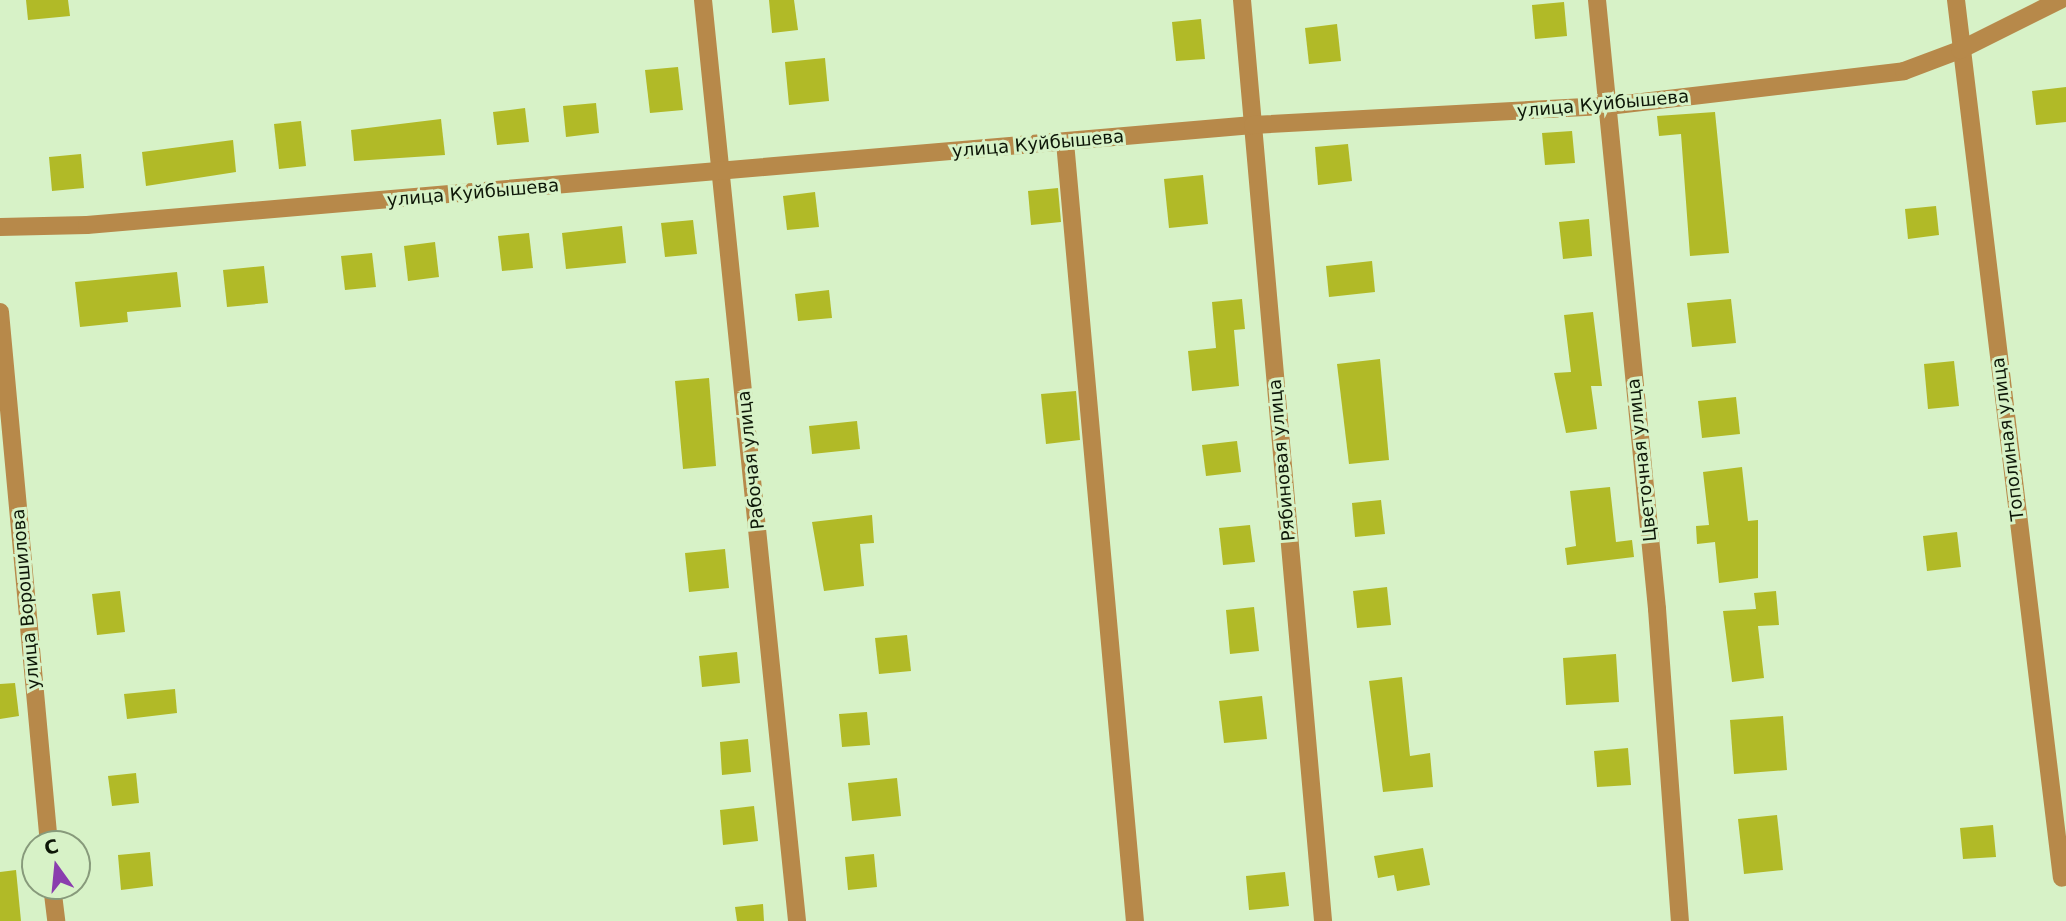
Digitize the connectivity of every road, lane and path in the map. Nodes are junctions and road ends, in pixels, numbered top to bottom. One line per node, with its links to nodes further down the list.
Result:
1 (703, 0): 10 (street, Рабочая улица)
2 (1242, 0): 8 (street, Рябиновая улица)
3 (1597, 0): 7 (street, Цветочная улица)
4 (1956, 0): 6 (street, Тополиная улица)
5 (2060, 0): 6 (street, улица Куйбышева)
6 (1961, 50): 7 (street, улица Куйбышева); 14 (street, Тополиная улица)
7 (1608, 106): 8 (street, улица Куйбышева); 20 (street, Цветочная улица)
8 (1253, 125): 9 (street, улица Куйбышева); 19 (street, Рябиновая улица)
9 (1065, 142): 10 (street, улица Куйбышева); 18 (street)
10 (722, 172): 11 (street, улица Куйбышева); 17 (street, Рабочая улица)
11 (0, 227)
12 (0, 312): 13 (street, улица Ворошилова)
13 (48, 830)
14 (2062, 878)
15 (54, 900): 16 (street)
16 (56, 921)
17 (797, 921)
18 (1135, 921)
19 (1323, 921)
20 (1680, 921)

